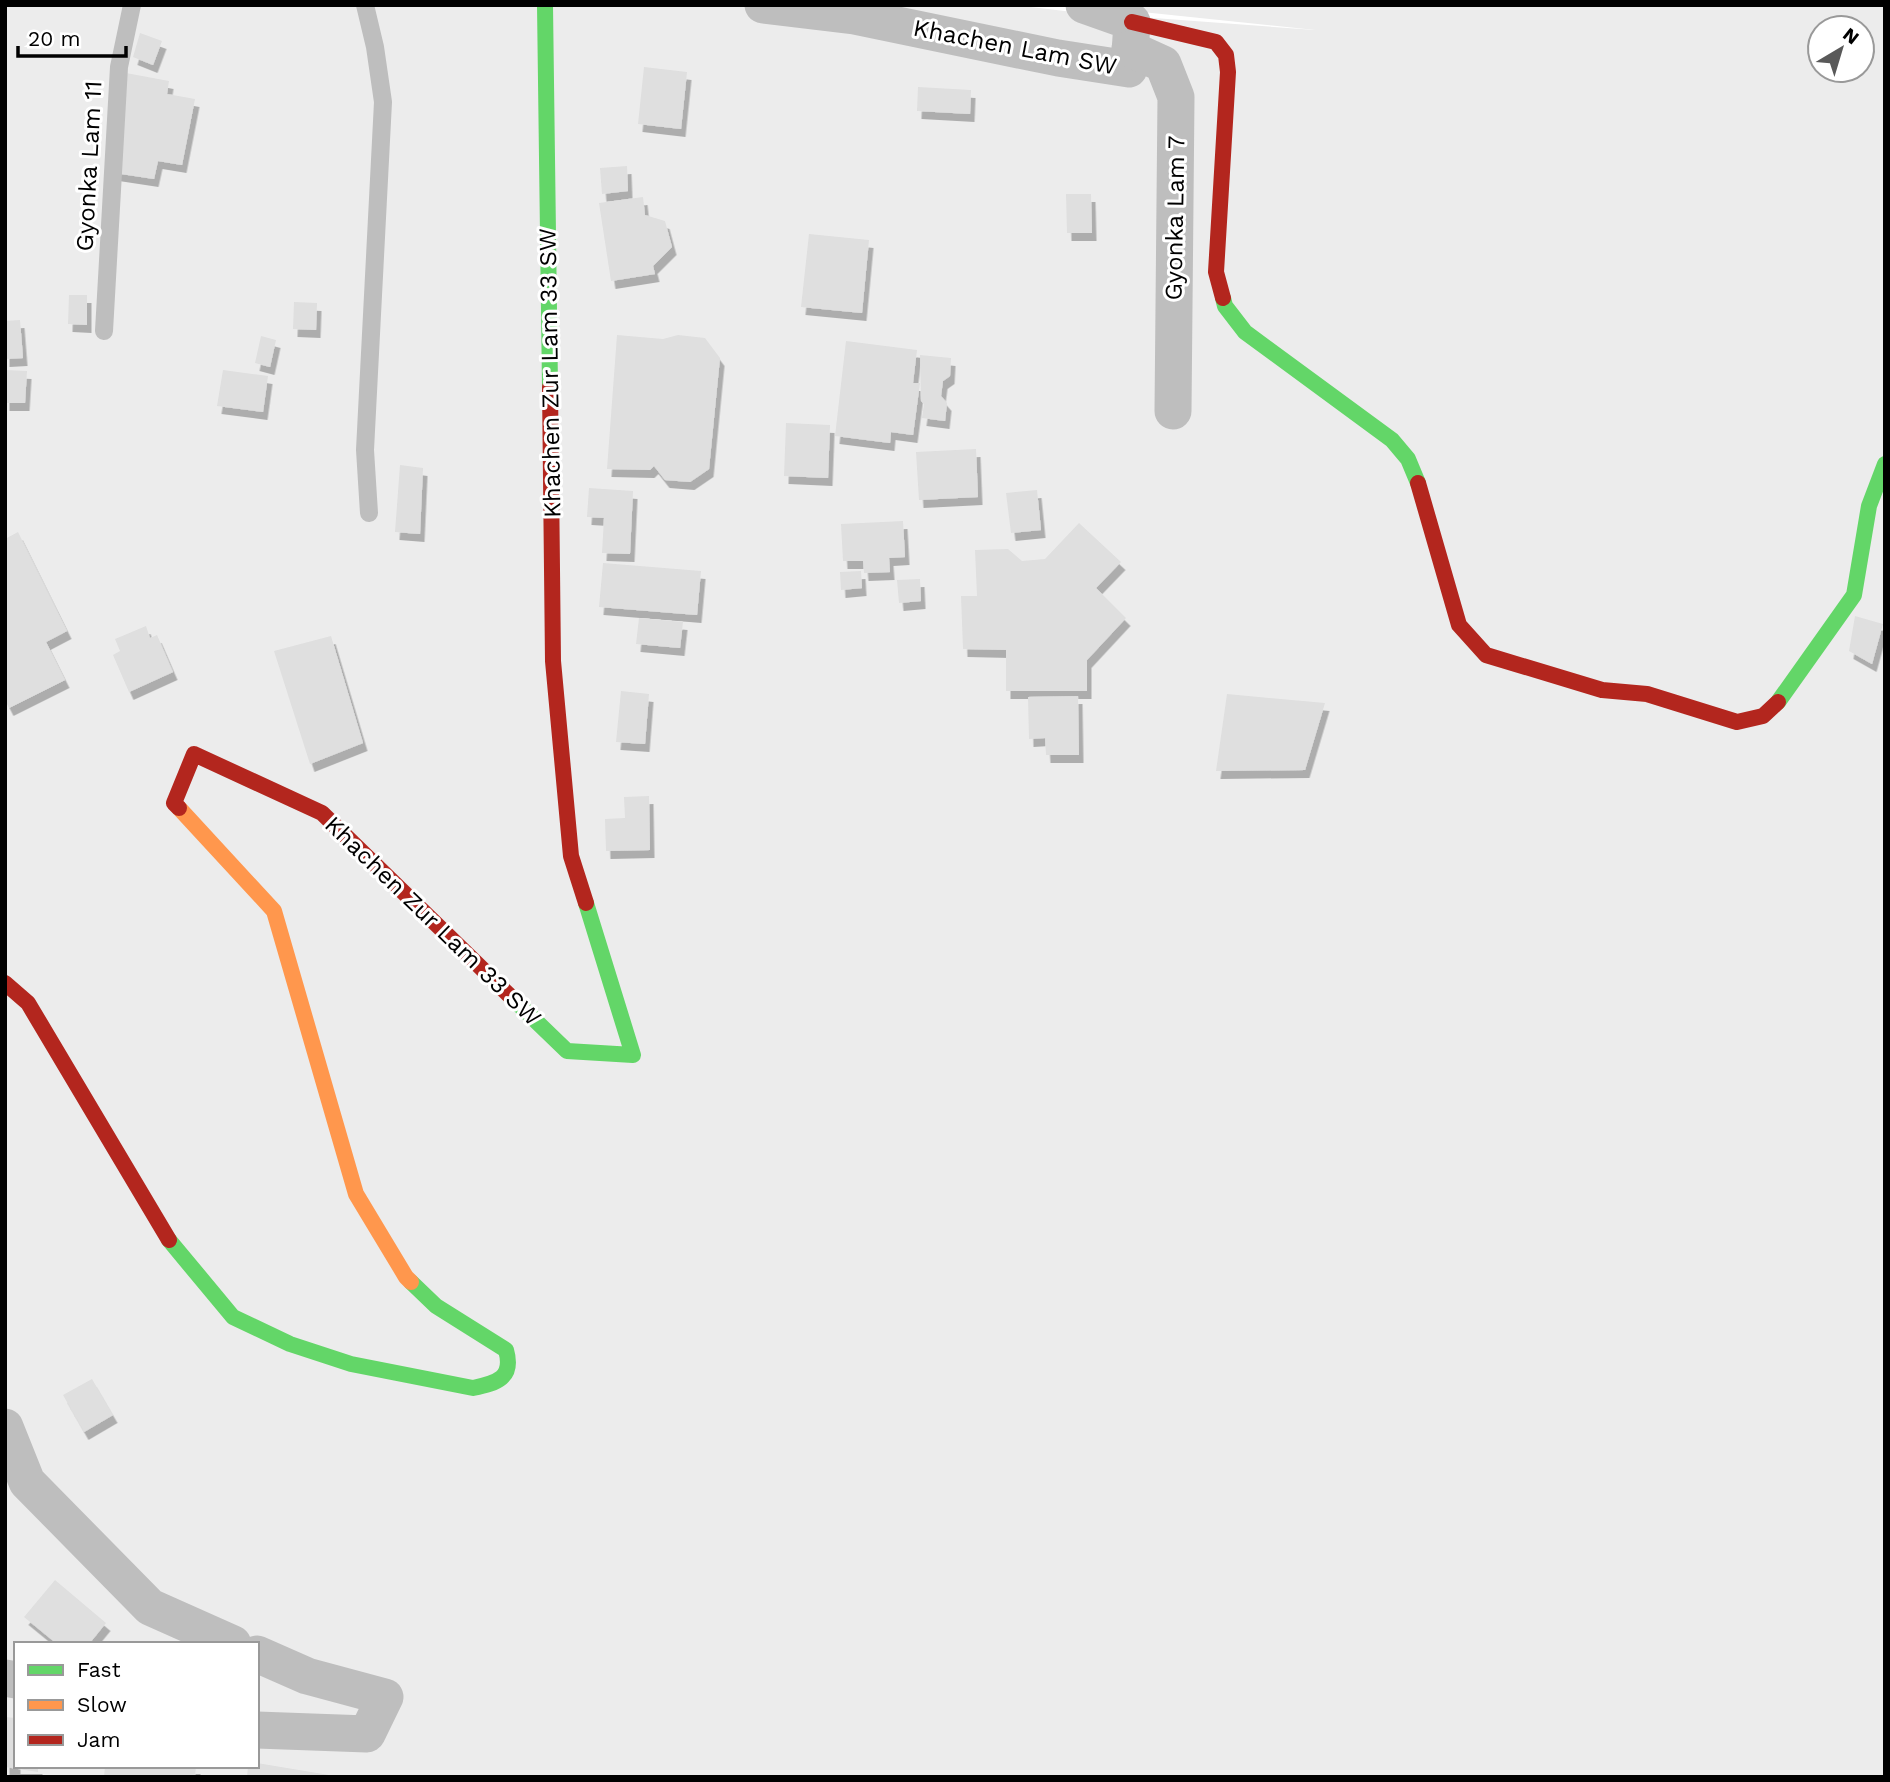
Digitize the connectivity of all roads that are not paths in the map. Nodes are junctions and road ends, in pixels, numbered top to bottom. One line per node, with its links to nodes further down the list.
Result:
1 (132, 5): 7 (lane, Gyonka Lam 11)
2 (365, 5): 10 (lane)
3 (545, 5): 11 (street, Khachen Zur Lam 33 SW)
4 (763, 5): 6 (street, Khachen Lam SW)
5 (1084, 5): 6 (street, Khachen Lam SW)
6 (1131, 35): 8 (street, Gyonka Lam 7); 9 (street)
7 (104, 331)
8 (1173, 411)
9 (1885, 464)
10 (369, 513)
11 (5, 984)
12 (5, 1427): 13 (street)
13 (229, 1642)
14 (259, 1655): 15 (street)
15 (259, 1730)

